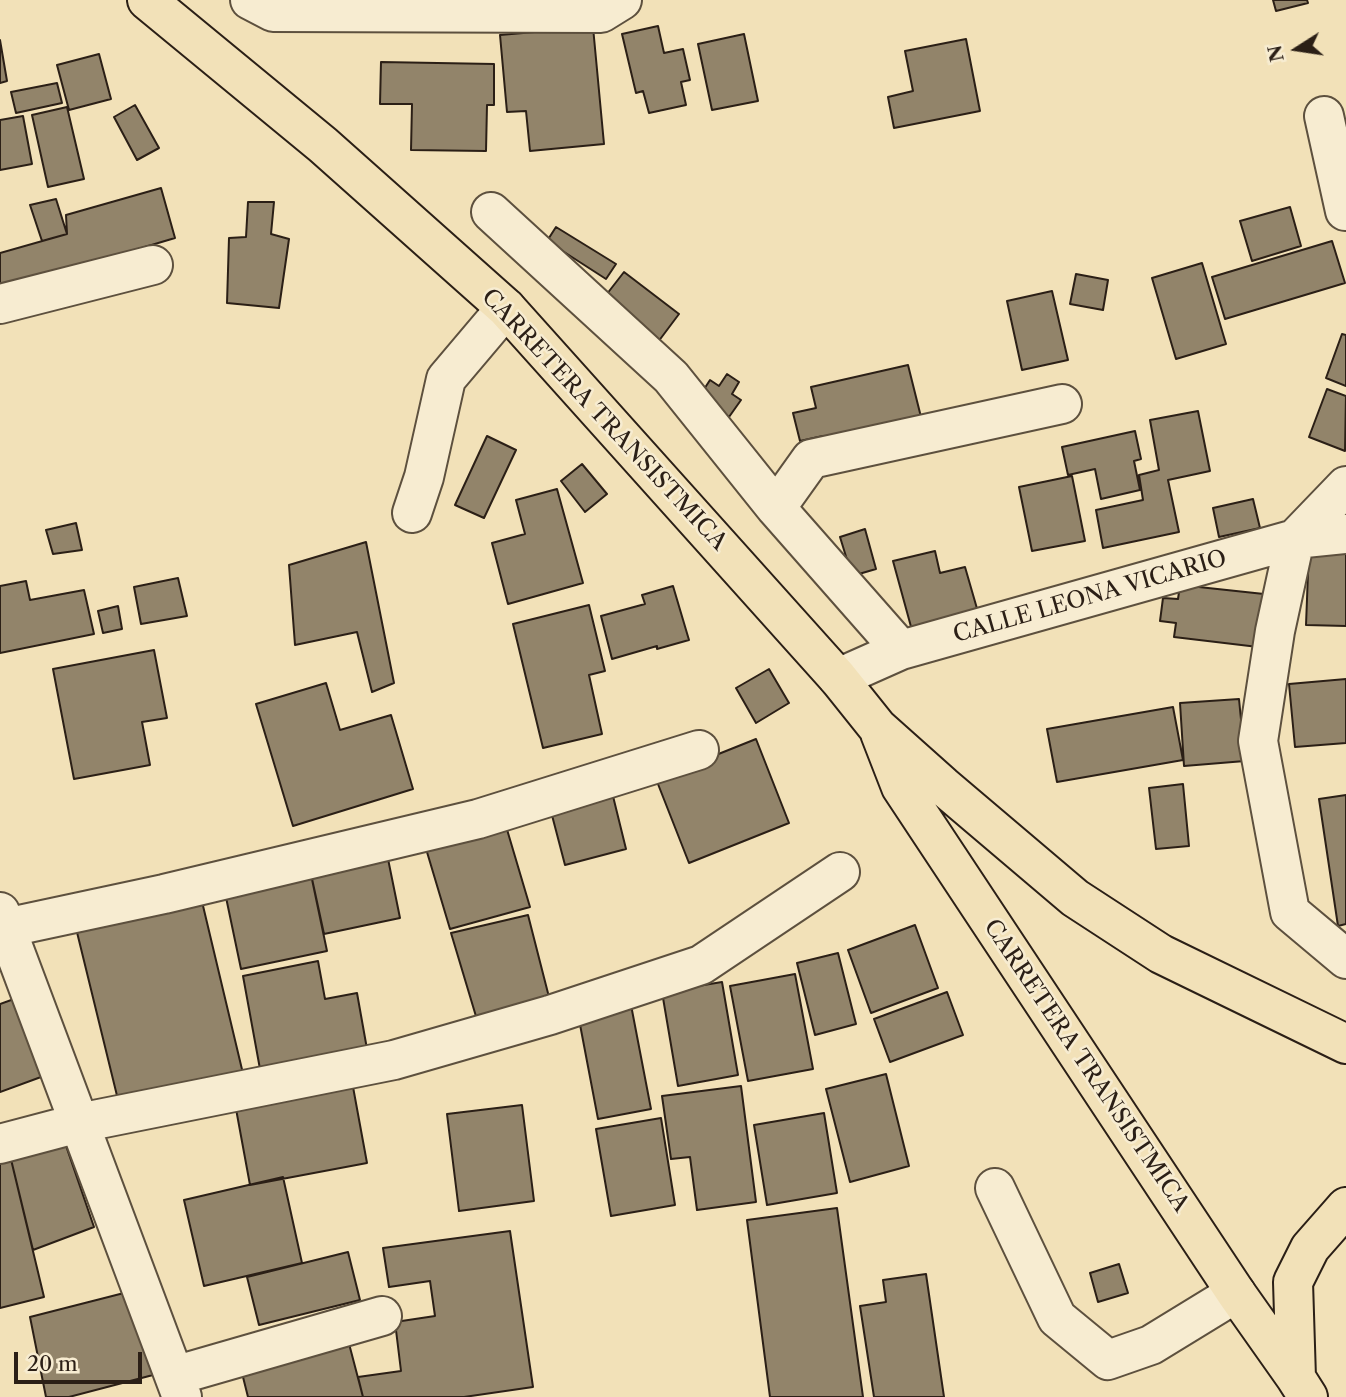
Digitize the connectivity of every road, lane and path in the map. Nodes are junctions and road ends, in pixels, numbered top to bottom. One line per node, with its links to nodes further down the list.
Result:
1 (147, 0): 9 (main road, CARRETERA TRANSISTMICA)
2 (250, 0): 3 (street)
3 (622, 0)
4 (1324, 116): 5 (street)
5 (1346, 211)
6 (491, 212): 12 (street)
7 (153, 265): 8 (street)
8 (0, 304)
9 (506, 308): 13 (street); 17 (main road, CARRETERA TRANSISTMICA)
10 (1062, 404): 12 (street)
11 (1346, 485): 15 (street)
12 (776, 508): 16 (street)
13 (412, 513)
14 (1346, 534): 15 (street, CALLE LEONA VICARIO)
15 (1295, 539): 16 (street, CALLE LEONA VICARIO); 22 (street)
16 (901, 650): 17 (street, CALLE LEONA VICARIO)
17 (838, 678): 18 (main road, CARRETERA TRANSISTMICA)
18 (878, 728): 23 (main road, CARRETERA TRANSISTMICA); 28 (main road, CARRETERA TRANSISTMICA)
19 (699, 750): 21 (street)
20 (840, 872): 24 (street)
21 (3, 920): 24 (street)
22 (1346, 959)
23 (1346, 1044)
24 (79, 1123): 25 (street); 30 (street)
25 (0, 1144)
26 (995, 1188): 28 (street)
27 (1346, 1206): 31 (main road)
28 (1236, 1293): 31 (main road, CARRETERA TRANSISTMICA)
29 (382, 1316): 30 (street)
30 (178, 1386)
31 (1302, 1387)

